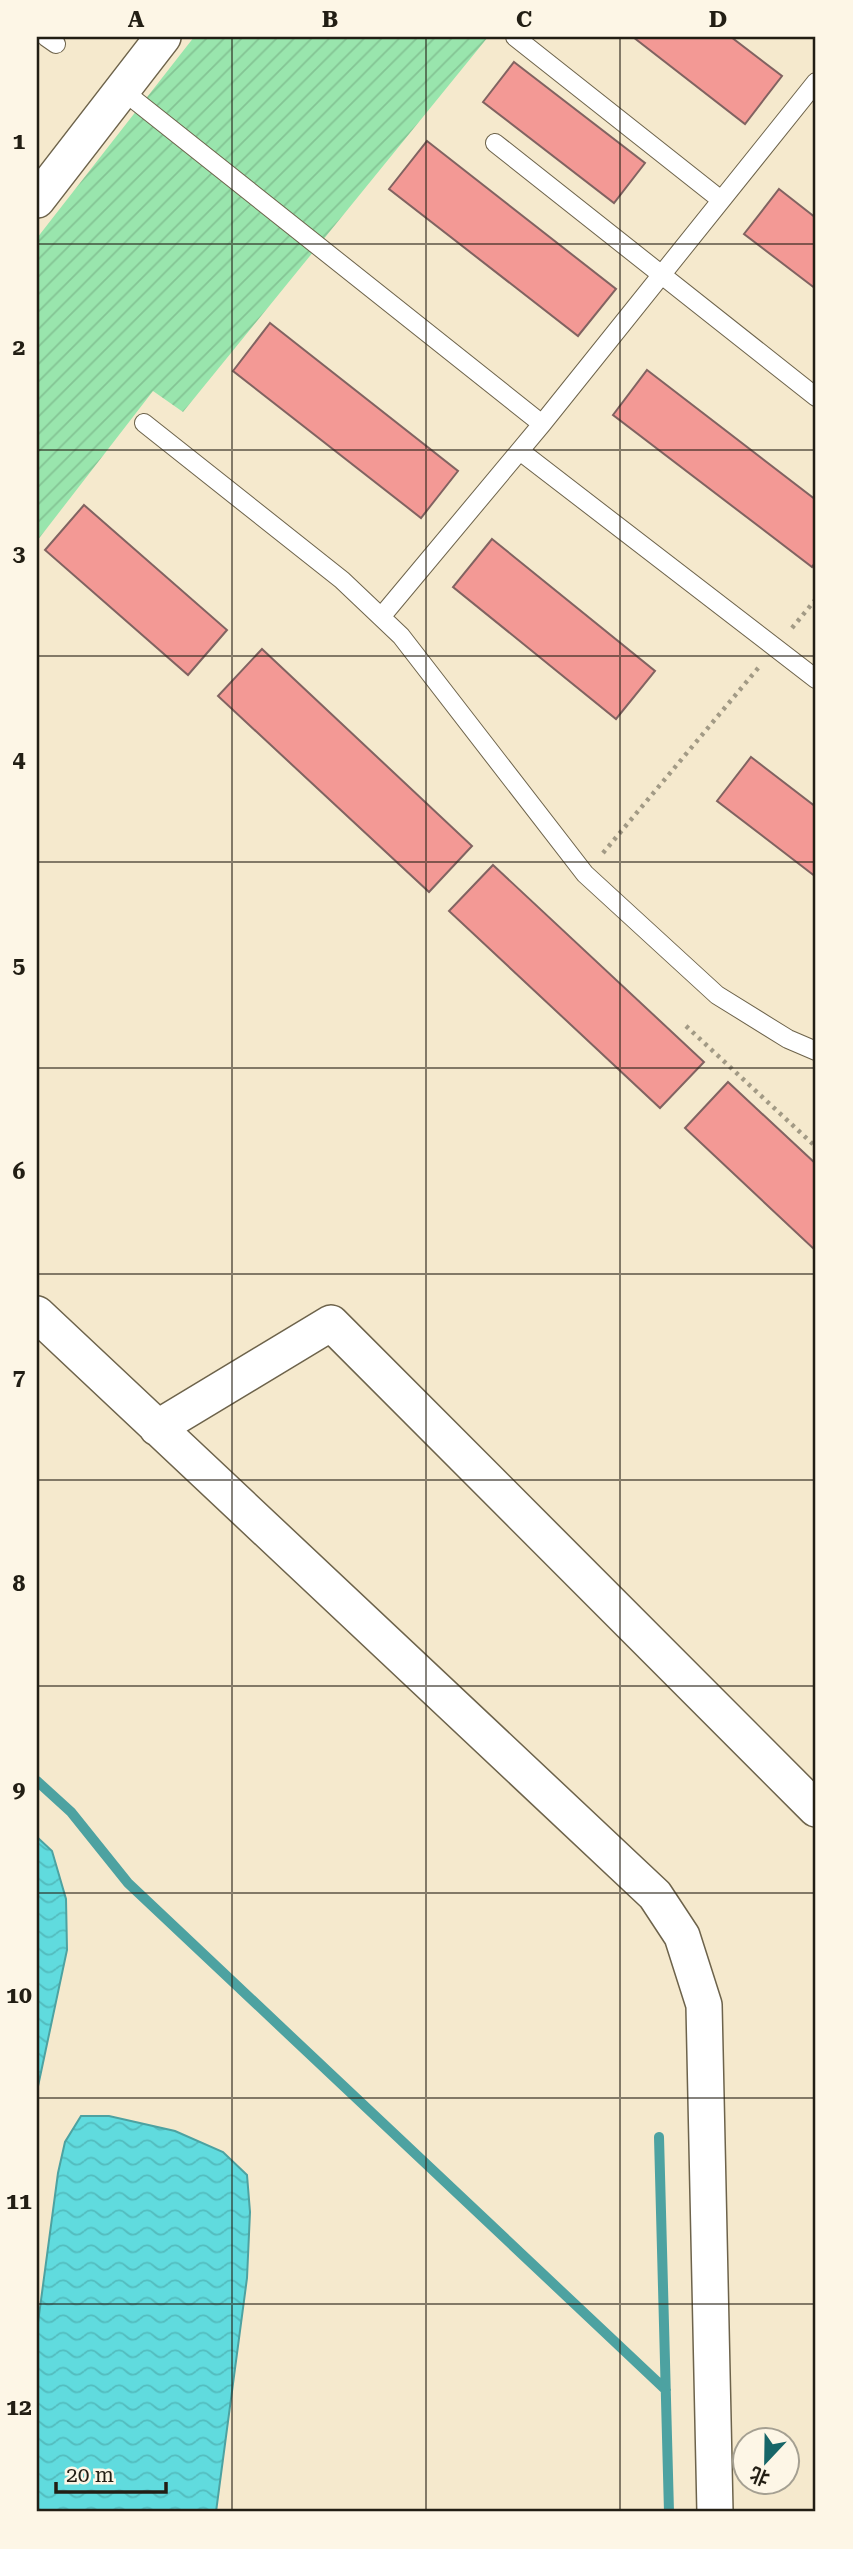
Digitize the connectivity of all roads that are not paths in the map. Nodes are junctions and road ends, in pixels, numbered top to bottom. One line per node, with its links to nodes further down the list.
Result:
1 (163, 37): 4 (street)
2 (515, 37): 7 (lane)
3 (816, 82): 7 (lane)
4 (121, 90): 6 (street); 11 (lane)
5 (495, 143): 8 (lane)
6 (37, 200)
7 (721, 200): 8 (lane)
8 (662, 275): 9 (lane); 11 (lane)
9 (816, 397)
10 (144, 424): 13 (lane)
11 (542, 424): 12 (lane)
12 (520, 451): 13 (lane); 14 (lane)
13 (381, 617): 15 (lane)
14 (816, 680)
15 (816, 1051)
16 (37, 1314): 17 (street)
17 (158, 1428): 18 (street); 19 (street)
18 (816, 1809)
19 (715, 2512)

